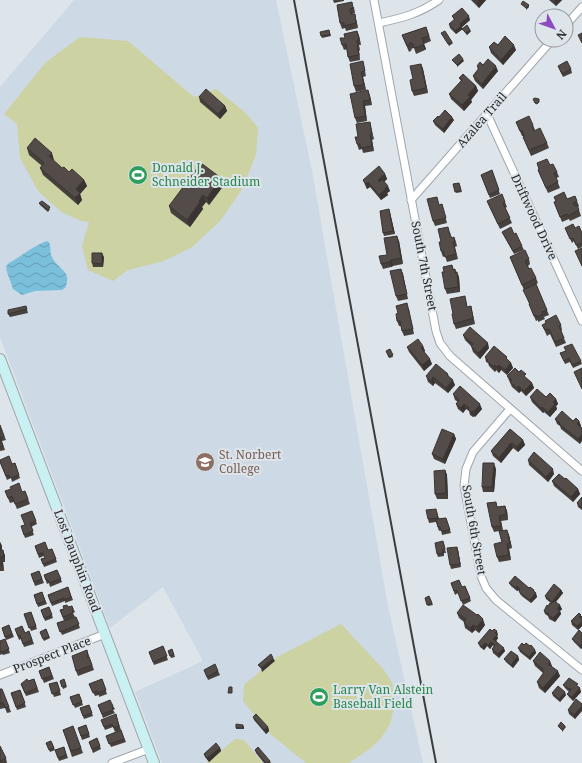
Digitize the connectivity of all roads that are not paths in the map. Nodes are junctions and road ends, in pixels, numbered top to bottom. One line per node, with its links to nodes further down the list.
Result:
1 (374, 0): 5 (street, South 7th Street)
2 (439, 0): 5 (street)
3 (582, 6): 4 (street)
4 (574, 16)
5 (379, 23): 8 (street, South 7th Street)
6 (545, 48): 7 (street, Azalea Trail)
7 (487, 114): 8 (street, Azalea Trail); 9 (street, Driftwood Drive)
8 (411, 200): 11 (street, South 7th Street)
9 (582, 321)
10 (0, 359): 13 (main road, Lost Dauphin Road)
11 (510, 409): 12 (street, South 7th Street); 14 (street, South 6th Street)
12 (582, 471)
13 (105, 634): 15 (street, Prospect Place); 16 (main road, Lost Dauphin Road)
14 (582, 670)
15 (0, 675)
16 (149, 749): 17 (street); 18 (main road, Lost Dauphin Road)
17 (112, 763)
18 (154, 763)

